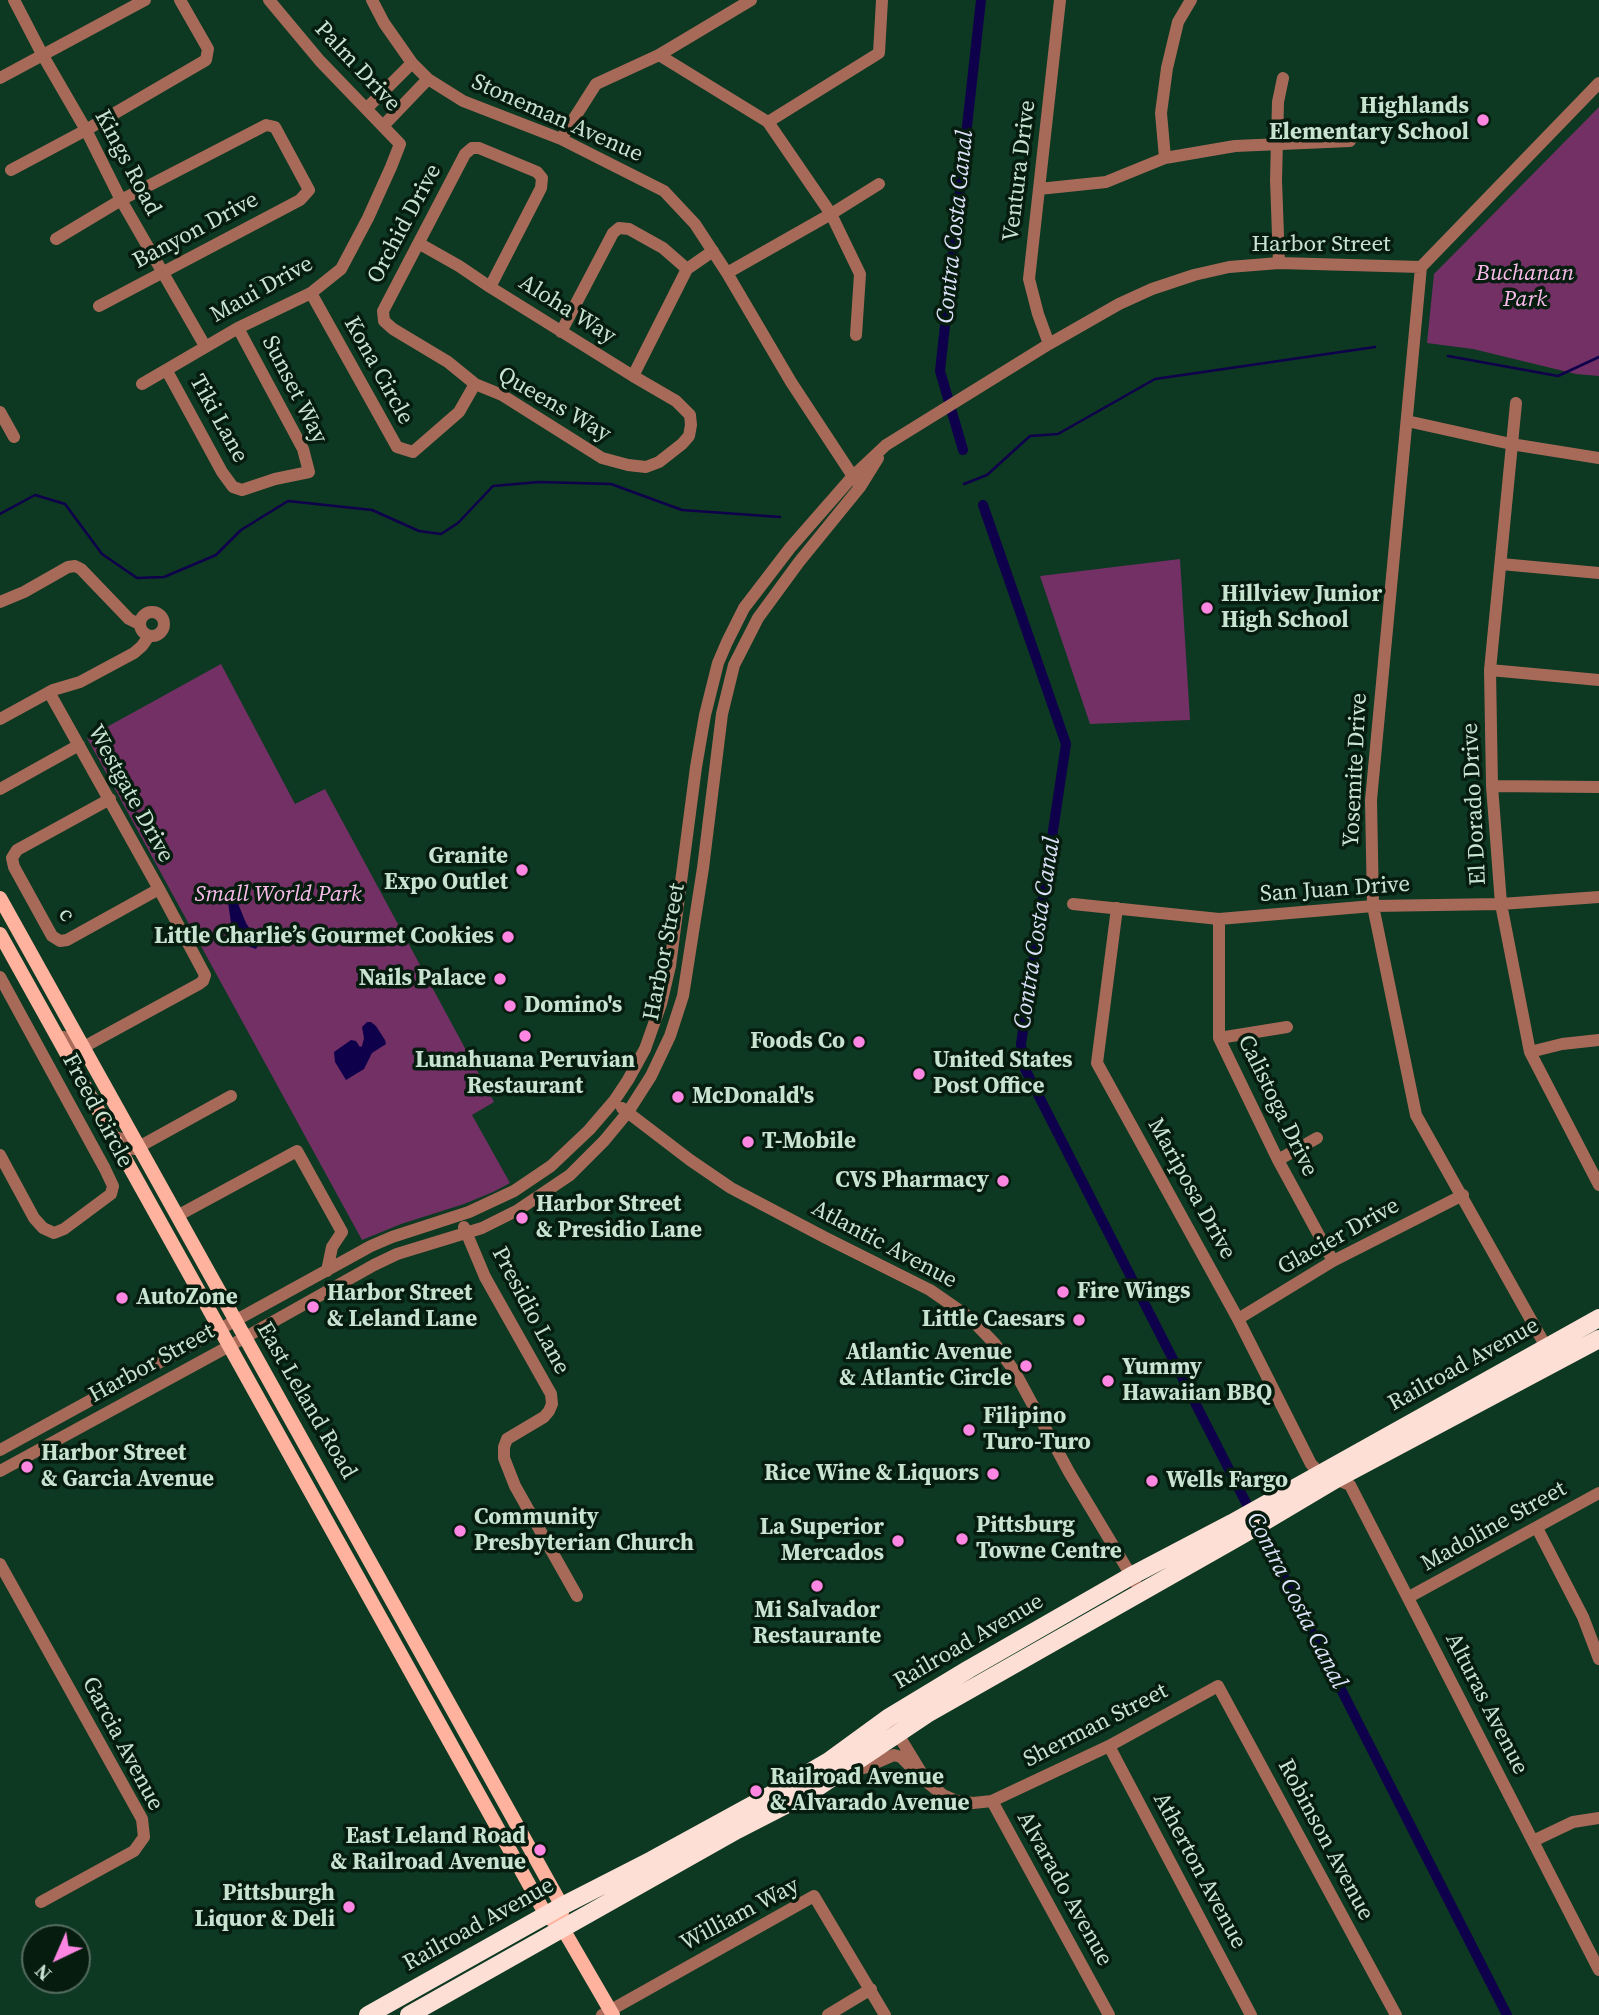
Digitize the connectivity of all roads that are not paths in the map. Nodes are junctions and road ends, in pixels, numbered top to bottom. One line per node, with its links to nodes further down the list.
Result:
1 (14, 0): 10 (street, Kings Road)
2 (145, 0): 10 (street)
3 (180, 0): 20 (street)
4 (269, 0): 17 (street, Palm Drive)
5 (372, 0): 12 (street, Stoneman Avenue)
6 (751, 0): 11 (street)
7 (882, 0): 18 (street)
8 (1060, 0): 28 (street, Ventura Drive)
9 (1191, 0): 24 (street)
10 (42, 54): 13 (street); 20 (street, Kings Road)
11 (659, 55): 18 (street); 21 (street)
12 (412, 63): 15 (street, Stoneman Avenue); 17 (street)
13 (0, 78)
14 (1283, 78): 23 (street)
15 (428, 79): 19 (street); 21 (street, Stoneman Avenue)
16 (1599, 83): 35 (street, Harbor Street)
17 (366, 108): 19 (street, Palm Drive)
18 (768, 122): 30 (street)
19 (383, 126): 25 (street, Palm Drive)
20 (86, 130): 26 (street); 29 (street, Kings Road)
21 (561, 139): 33 (street, Stoneman Avenue)
22 (1350, 141): 23 (street)
23 (1278, 143): 24 (street); 34 (street)
24 (1165, 158): 28 (street)
25 (391, 167): 40 (street, Maui Drive)
26 (11, 170)
27 (878, 184): 30 (street)
28 (1039, 189): 46 (street, Ventura Drive)
29 (121, 200): 31 (street); 37 (street, Kings Road); 37 (street, Banyon Drive)
30 (831, 214): 38 (street); 45 (street)
31 (56, 239)
32 (420, 244): 39 (street, Aloha Way); 39 (street, Orchid Drive); 42 (street, Orchid Drive)
33 (713, 251): 36 (street); 38 (street, Stoneman Avenue)
34 (1279, 263): 35 (street, Harbor Street); 46 (street, Harbor Street)
35 (1421, 267): 55 (street, Yosemite Drive)
36 (687, 269): 44 (street); 49 (street)
37 (164, 272): 41 (street, Banyon Drive); 47 (street, Kings Road)
38 (727, 273): 59 (street, Stoneman Avenue)
39 (490, 287): 44 (street, Aloha Way)
40 (311, 293): 43 (street, Maui Drive); 51 (street, Kona Circle)
41 (99, 306)
42 (384, 321): 51 (street, Queens Way)
43 (238, 328): 47 (street, Maui Drive); 60 (street, Sunset Way)
44 (561, 331): 49 (street, Aloha Way)
45 (856, 335)
46 (1049, 344): 59 (street, Harbor Street)
47 (205, 346): 48 (street, Maui Drive)
48 (167, 370): 50 (street, Maui Drive); 60 (street, Tiki Lane)
49 (633, 376): 54 (street, Aloha Way)
50 (142, 384)
51 (475, 384): 54 (street, Queens Way)
52 (1516, 403): 57 (street, El Dorado Drive)
53 (0, 412): 56 (street)
54 (690, 415)
55 (1407, 421): 57 (street); 80 (street, Yosemite Drive)
56 (14, 437)
57 (1511, 444): 58 (street); 61 (street, El Dorado Drive)
58 (1599, 458)
59 (857, 481): 84 (street, Harbor Street); 85 (street, Harbor Street)
60 (233, 486)
61 (1501, 565): 62 (street); 66 (street, El Dorado Drive)
62 (1599, 573)
63 (0, 602): 64 (street)
64 (139, 624): 65 (street); 65 (street)
65 (149, 636): 68 (street)
66 (1490, 670): 67 (street); 71 (street, El Dorado Drive)
67 (1599, 680)
68 (49, 692): 69 (street); 70 (street, Westgate Drive)
69 (0, 719)
70 (79, 746): 73 (street); 74 (street, Westgate Drive)
71 (1492, 786): 72 (street); 79 (street, El Dorado Drive)
72 (1599, 787)
73 (0, 789)
74 (110, 799): 75 (street, Westgate Drive); 75 (street, c)
75 (159, 889): 91 (street, Westgate Drive)
76 (1599, 897): 79 (street, San Juan Drive)
77 (0, 898): 91 (main road, East Leland Road)
78 (1073, 904): 81 (street, San Juan Drive)
79 (1501, 904): 80 (street, San Juan Drive); 92 (street, El Dorado Drive)
80 (1373, 906): 82 (street, San Juan Drive); 102 (street, Yosemite Drive)
81 (1117, 908): 82 (street, San Juan Drive); 111 (street, Mariposa Drive)
82 (1219, 919): 89 (street, Calistoga Drive)
83 (0, 934): 88 (main road, East Leland Road)
84 (670, 966): 85 (street); 94 (street, Harbor Street)
85 (688, 968): 95 (street, Harbor Street)
86 (0, 976): 99 (street, Freed Circle)
87 (1287, 1027): 89 (street)
88 (54, 1030): 91 (street); 96 (main road, East Leland Road)
89 (1219, 1038): 100 (street, Calistoga Drive)
90 (1599, 1040): 92 (street)
91 (83, 1047): 98 (main road, East Leland Road)
92 (1530, 1052): 101 (street, El Dorado Drive)
93 (231, 1096): 98 (street)
94 (614, 1101): 95 (street, Atlantic Avenue); 104 (street, Harbor Street)
95 (628, 1112): 106 (street, Harbor Street); 124 (street, Atlantic Avenue)
96 (112, 1136): 98 (street); 113 (main road, East Leland Road)
97 (1317, 1138): 100 (street)
98 (138, 1147): 103 (main road, East Leland Road)
99 (0, 1155)
100 (1278, 1160): 108 (street, Calistoga Drive)
101 (1599, 1185)
102 (1463, 1195): 108 (street, Glacier Drive); 117 (street, Yosemite Drive)
103 (177, 1216): 105 (street); 112 (main road, East Leland Road)
104 (460, 1216): 106 (street, Presidio Lane); 107 (street, Harbor Street)
105 (342, 1232): 107 (street); 109 (street)
106 (466, 1233): 114 (street, Harbor Street); 125 (street, Presidio Lane)
107 (346, 1260): 109 (street, Harbor Street)
108 (1333, 1261): 111 (street, Glacier Drive)
109 (327, 1271): 112 (street, Harbor Street)
110 (1599, 1318): 117 (highway, Railroad Avenue)
111 (1238, 1319): 120 (street, Mariposa Drive)
112 (234, 1320): 113 (street, Harbor Street); 114 (main road, East Leland Road)
113 (218, 1329): 116 (main road, East Leland Road); 118 (street, Harbor Street)
114 (244, 1338): 116 (street, Harbor Street); 137 (main road, East Leland Road)
115 (1599, 1339): 117 (highway, Railroad Avenue)
116 (228, 1346): 119 (street, Harbor Street); 138 (main road, East Leland Road)
117 (1551, 1355): 120 (highway, Railroad Avenue)
118 (0, 1450)
119 (0, 1471)
120 (1328, 1476): 124 (highway, Railroad Avenue); 126 (street, Alturas Avenue)
121 (1599, 1493): 122 (street, Madoline Street)
122 (1537, 1528): 126 (street, Madoline Street); 127 (street)
123 (0, 1564): 136 (street, Garcia Avenue)
124 (1136, 1584): 129 (highway, Railroad Avenue)
125 (577, 1596)
126 (1409, 1597): 135 (street, Alturas Avenue)
127 (1598, 1656)
128 (1218, 1686): 130 (street, Sherman Street); 149 (street, Robinson Avenue)
129 (893, 1726): 131 (highway, Railroad Avenue); 132 (street, Alvarado Avenue); 137 (highway, Railroad Avenue)
130 (1109, 1746): 133 (street, Sherman Street); 148 (street, Atherton Avenue)
131 (838, 1774): 132 (street); 139 (highway, Railroad Avenue)
132 (927, 1782): 133 (street, Alvarado Avenue)
133 (992, 1801): 147 (street, Alvarado Avenue)
134 (1599, 1818): 135 (street)
135 (1533, 1841): 140 (street, Alturas Avenue)
136 (41, 1902)
137 (562, 1906): 138 (highway, Railroad Avenue); 139 (main road, East Leland Road)
138 (546, 1915): 139 (main road); 143 (highway, Railroad Avenue)
139 (563, 1929): 142 (main road); 144 (highway, Railroad Avenue)
140 (1599, 1970)
141 (871, 1989): 142 (street, William Way); 145 (street); 146 (street, William Way)
142 (608, 2013)
143 (368, 2015)
144 (409, 2015)
145 (828, 2015)
146 (885, 2015)
147 (1109, 2015)
148 (1251, 2015)
149 (1396, 2015)

